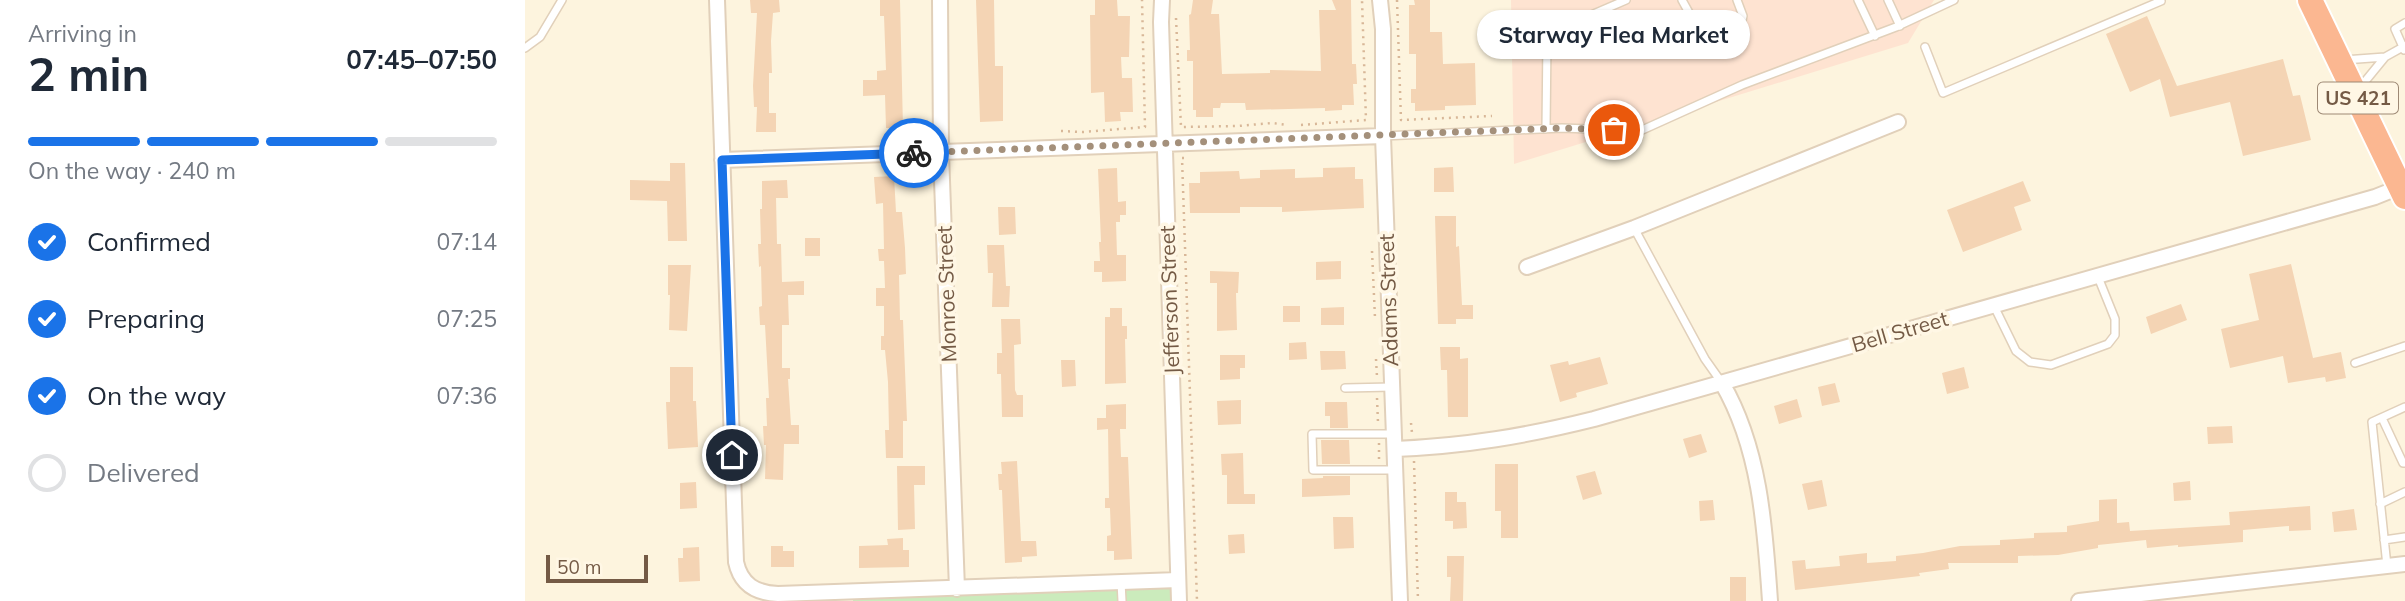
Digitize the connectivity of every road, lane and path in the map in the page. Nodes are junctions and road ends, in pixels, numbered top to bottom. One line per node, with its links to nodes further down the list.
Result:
1 (562, 0): 22 (lane)
2 (717, 0): 35 (street)
3 (940, 0): 33 (street, Monroe Street)
4 (1142, 0): 30 (path)
5 (1163, 0): 32 (street, Jefferson Street)
6 (1362, 0): 17 (path)
7 (1380, 0): 31 (street, Adams Street)
8 (1397, 0): 27 (path)
9 (1626, 0): 29 (lane)
10 (1682, 0): 11 (lane)
11 (1737, 0)
12 (1858, 0): 20 (lane)
13 (1888, 0): 19 (lane)
14 (1954, 0): 19 (lane)
15 (2161, 1): 21 (lane)
16 (2316, 2): 25 (highway, US 421)
17 (1176, 8)
18 (2405, 23): 23 (lane)
19 (1900, 26): 20 (lane)
20 (1875, 36): 29 (lane)
21 (1925, 47)
22 (525, 48)
23 (2404, 49): 24 (lane)
24 (2385, 57): 25 (lane); 26 (lane)
25 (2340, 61): 26 (highway, US 421)
26 (2355, 93): 36 (highway, US 421)
27 (1492, 116)
28 (1898, 122): 37 (street)
29 (1546, 129): 31 (lane)
30 (1061, 131)
31 (1383, 136): 32 (street); 48 (street, Adams Street)
32 (1165, 144): 33 (street); 66 (street, Jefferson Street)
33 (941, 153): 35 (street); 68 (street, Monroe Street)
34 (1195, 157): 71 (path)
35 (722, 160): 68 (street)
36 (2402, 192): 40 (street, Bell Street)
37 (1634, 228): 39 (street); 46 (lane)
38 (1374, 243): 42 (path)
39 (1527, 267)
40 (2098, 277): 41 (street, Bell Street); 41 (lane)
41 (1994, 306): 46 (street, Bell Street)
42 (1375, 320)
43 (2405, 346): 45 (lane)
44 (1376, 347): 47 (path)
45 (2355, 363)
46 (1721, 383): 56 (street, Bell Street); 74 (street)
47 (1377, 387): 48 (lane); 49 (lane); 53 (path)
48 (1393, 387): 54 (street, Adams Street)
49 (1345, 388)
50 (2405, 407): 51 (lane)
51 (2382, 418): 57 (lane); 61 (lane)
52 (1411, 423): 56 (path)
53 (1378, 434): 54 (lane); 58 (path); 58 (lane)
54 (1394, 434): 55 (street, Adams Street)
55 (1395, 449): 56 (street, Bell Street); 59 (street, Adams Street)
56 (1413, 449): 73 (path)
57 (2405, 463)
58 (1380, 470): 59 (lane)
59 (1396, 470): 72 (street, Adams Street)
60 (2405, 492): 61 (lane)
61 (2380, 504): 63 (lane)
62 (2405, 537): 63 (lane)
63 (2384, 540): 65 (lane)
64 (2405, 564): 65 (street)
65 (2387, 566): 75 (street)
66 (1178, 579): 67 (street); 70 (street, Jefferson Street)
67 (1121, 582): 68 (street); 69 (lane)
68 (957, 589)
69 (1122, 601)
70 (1179, 601)
71 (1197, 601)
72 (1400, 601)
73 (1418, 601)
74 (1770, 601)
75 (2079, 601)

